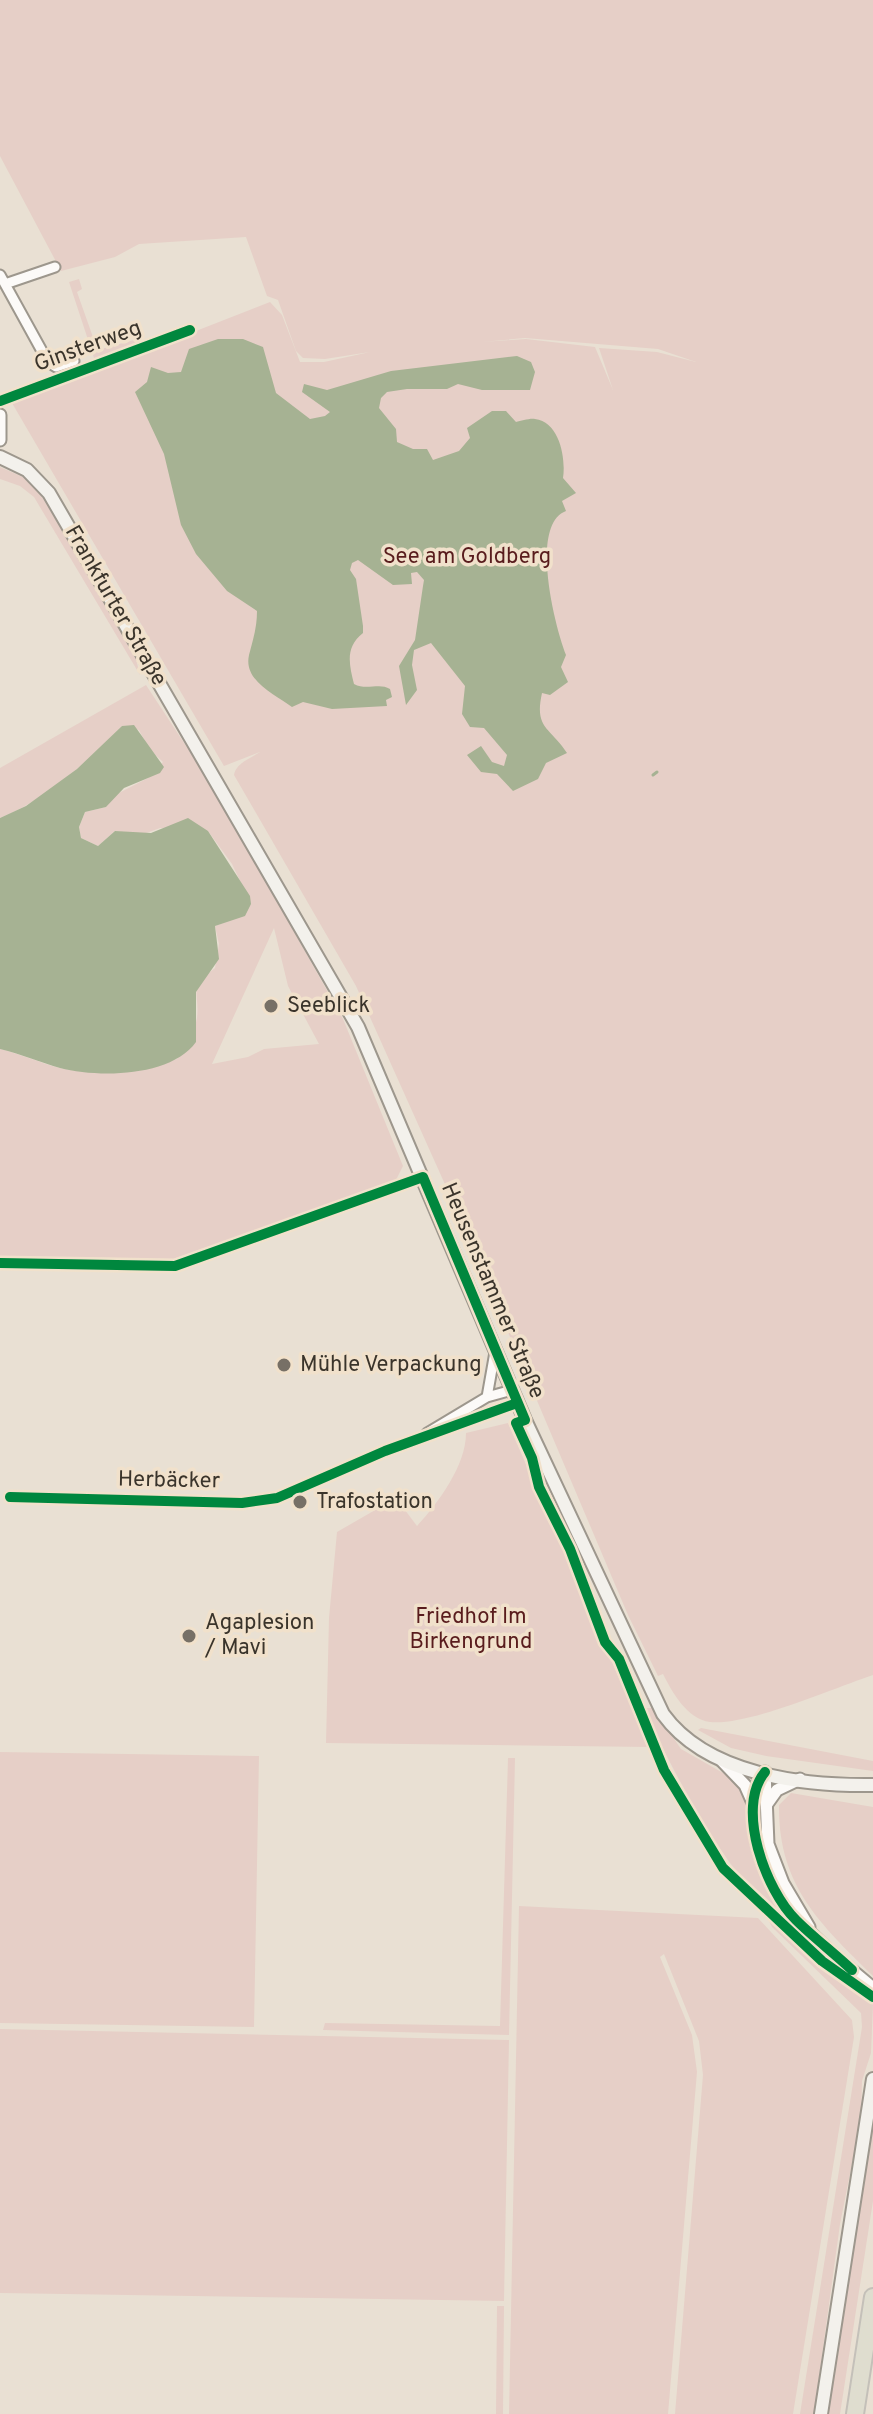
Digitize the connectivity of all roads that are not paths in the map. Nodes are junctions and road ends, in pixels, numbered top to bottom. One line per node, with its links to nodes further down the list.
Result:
1 (55, 267): 2 (street)
2 (3, 280): 4 (street)
3 (190, 330): 5 (street, Ginsterweg)
4 (74, 361)
5 (0, 401)
6 (0, 415): 7 (street)
7 (0, 440)
8 (0, 457): 9 (main road, Frankfurter Straße)
9 (212, 773): 10 (main road, Heusenstammer Straße)
10 (495, 1352): 11 (street); 12 (main road, Heusenstammer Straße)
11 (487, 1397): 12 (street); 13 (street)
12 (515, 1397): 13 (street); 15 (main road, Heusenstammer Straße)
13 (424, 1435): 14 (street, Herbäcker)
14 (10, 1497)
15 (722, 1761): 16 (main road, Heusenstammer Straße); 21 (street)
16 (765, 1772): 17 (main road, Heusenstammer Straße); 21 (street)
17 (800, 1779): 18 (main road, Heusenstammer Straße); 21 (street)
18 (841, 1784): 19 (main road); 20 (main road)
19 (873, 1785)
20 (873, 1792)
21 (759, 1810): 22 (street)
22 (872, 1987)
23 (873, 2079): 25 (main road)
24 (873, 2297): 26 (highway)
25 (821, 2414)
26 (855, 2414)

